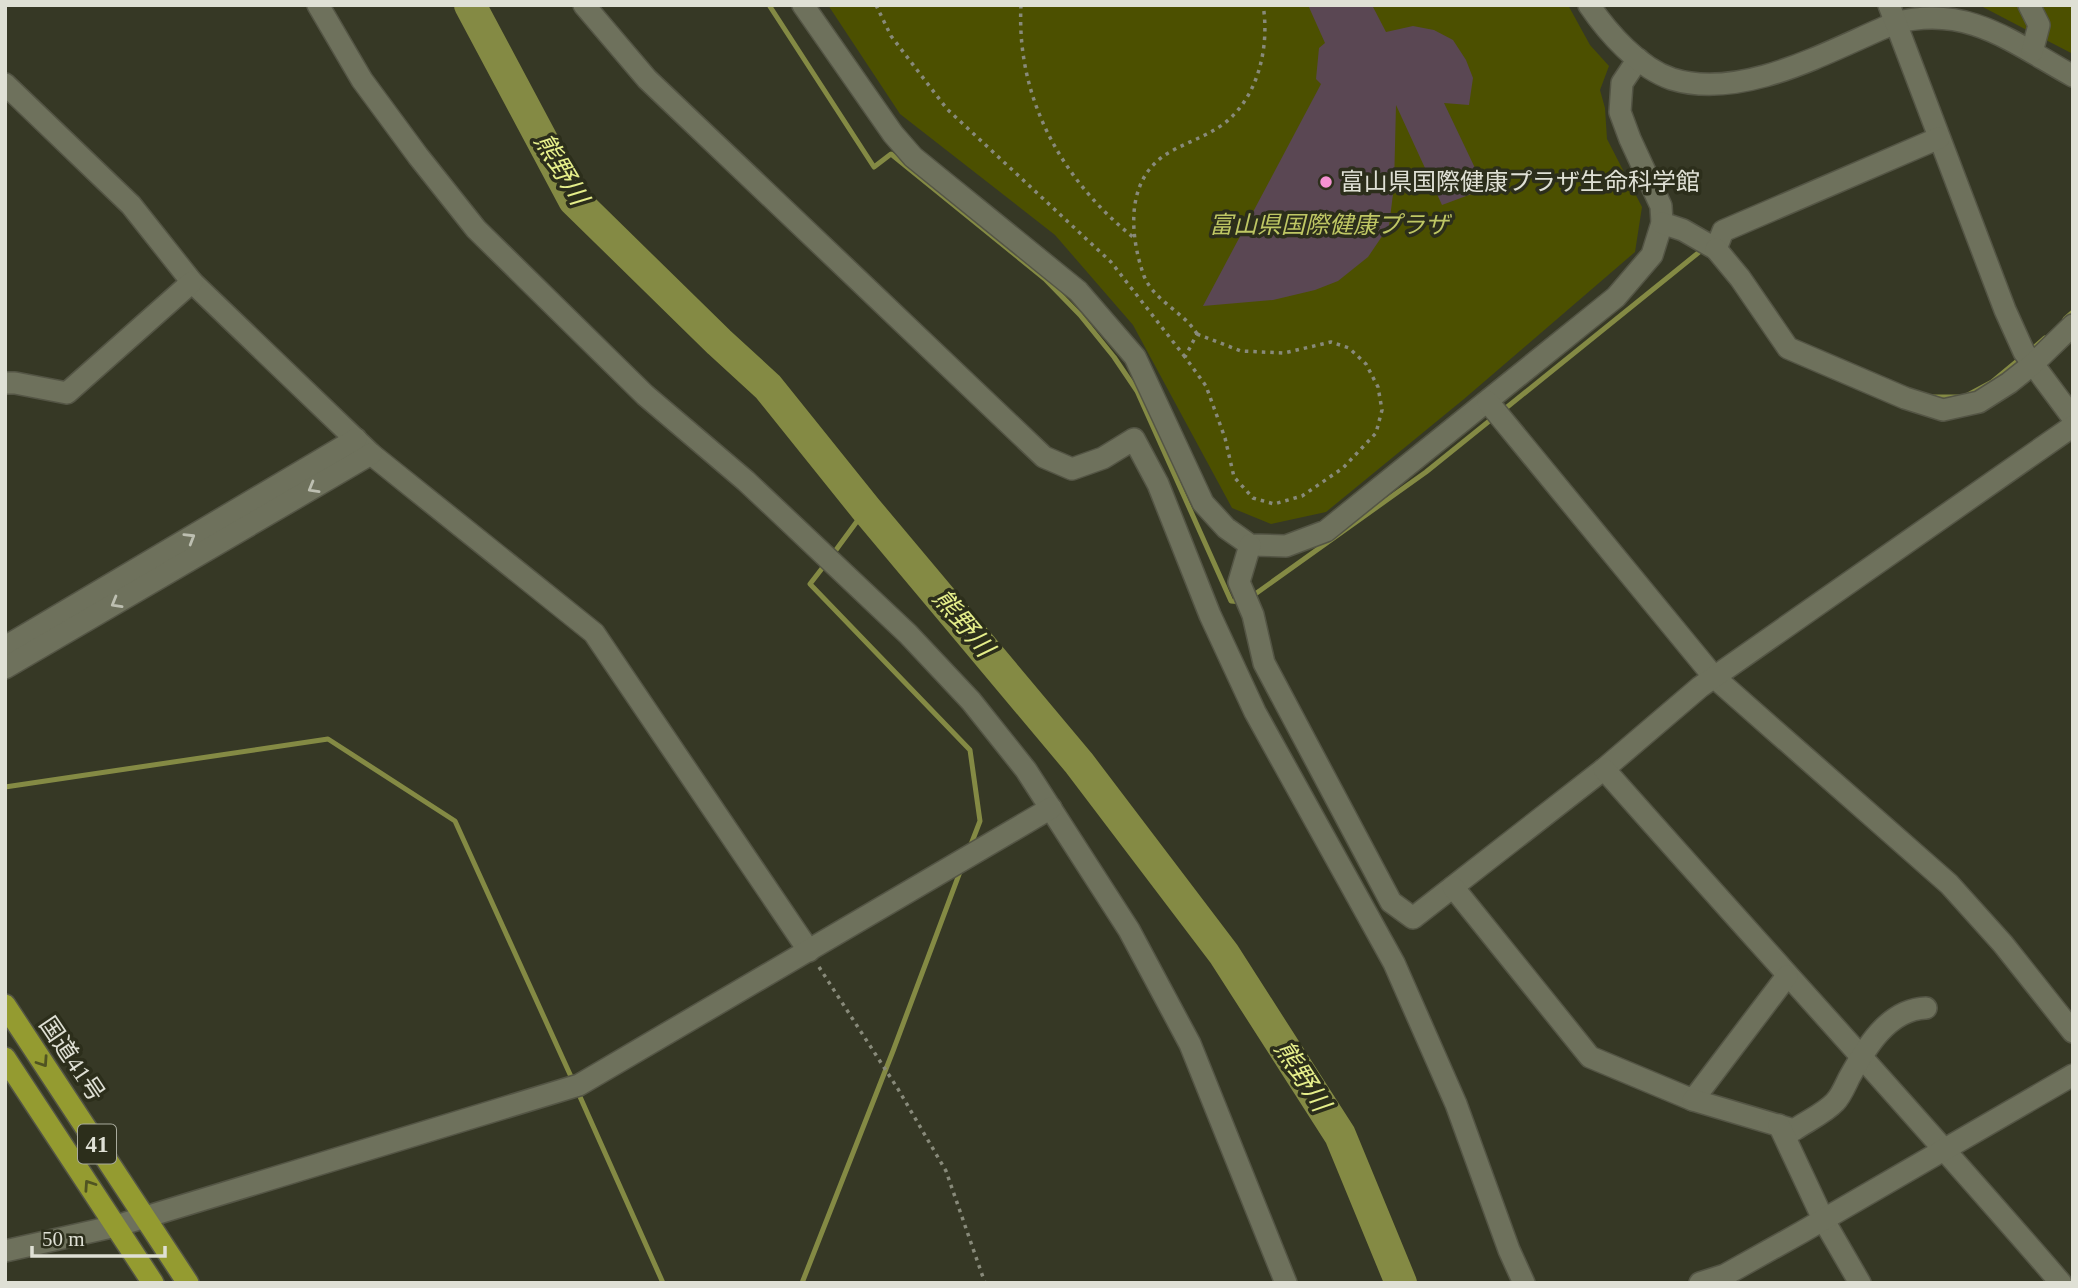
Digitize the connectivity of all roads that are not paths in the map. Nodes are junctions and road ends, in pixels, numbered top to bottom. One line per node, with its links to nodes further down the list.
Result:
1 (318, 5): 27 (street)
2 (584, 5): 47 (street)
3 (803, 5): 22 (street)
4 (1589, 5): 8 (street)
5 (2029, 5): 7 (street)
6 (1892, 14): 7 (street); 8 (street); 11 (street)
7 (2032, 52): 9 (street)
8 (1638, 59): 12 (street)
9 (2073, 76)
10 (5, 84): 14 (street)
11 (1939, 138): 13 (street); 16 (street)
12 (1662, 223): 13 (street); 18 (street)
13 (1716, 249): 16 (street)
14 (192, 282): 17 (street); 21 (street)
15 (2073, 325): 16 (street)
16 (2029, 359): 19 (street)
17 (5, 383)
18 (1488, 402): 22 (street); 25 (street)
19 (2073, 418)
20 (2073, 426): 25 (street)
21 (364, 446): 23 (street, one-way to 21); 24 (street, one-way to 24); 29 (street)
22 (1250, 545): 28 (street)
23 (5, 648)
24 (5, 668)
25 (1714, 677): 26 (street); 33 (street)
26 (1604, 769): 28 (street); 30 (street)
27 (1051, 807): 29 (street); 46 (street)
28 (1453, 887): 37 (street)
29 (808, 951): 40 (street)
30 (1787, 976): 34 (street); 37 (street)
31 (5, 1005): 40 (highway, 国道41号 / 41, one-way to 40)
32 (1926, 1008): 34 (street)
33 (2073, 1032)
34 (1861, 1056): 38 (street); 39 (street)
35 (5, 1058): 42 (highway, 41, one-way to 35)
36 (2073, 1075): 39 (street)
37 (1693, 1100): 38 (street)
38 (1779, 1125): 41 (street)
39 (1944, 1148): 41 (street); 50 (street)
40 (145, 1216): 42 (street); 45 (highway, 国道41号 / 41)
41 (1823, 1219): 48 (street); 49 (street)
42 (116, 1226): 43 (street); 44 (highway, 41)
43 (5, 1251)
44 (153, 1283)
45 (188, 1283)
46 (1286, 1283)
47 (1524, 1283)
48 (1700, 1283)
49 (1860, 1283)
50 (2060, 1283)

